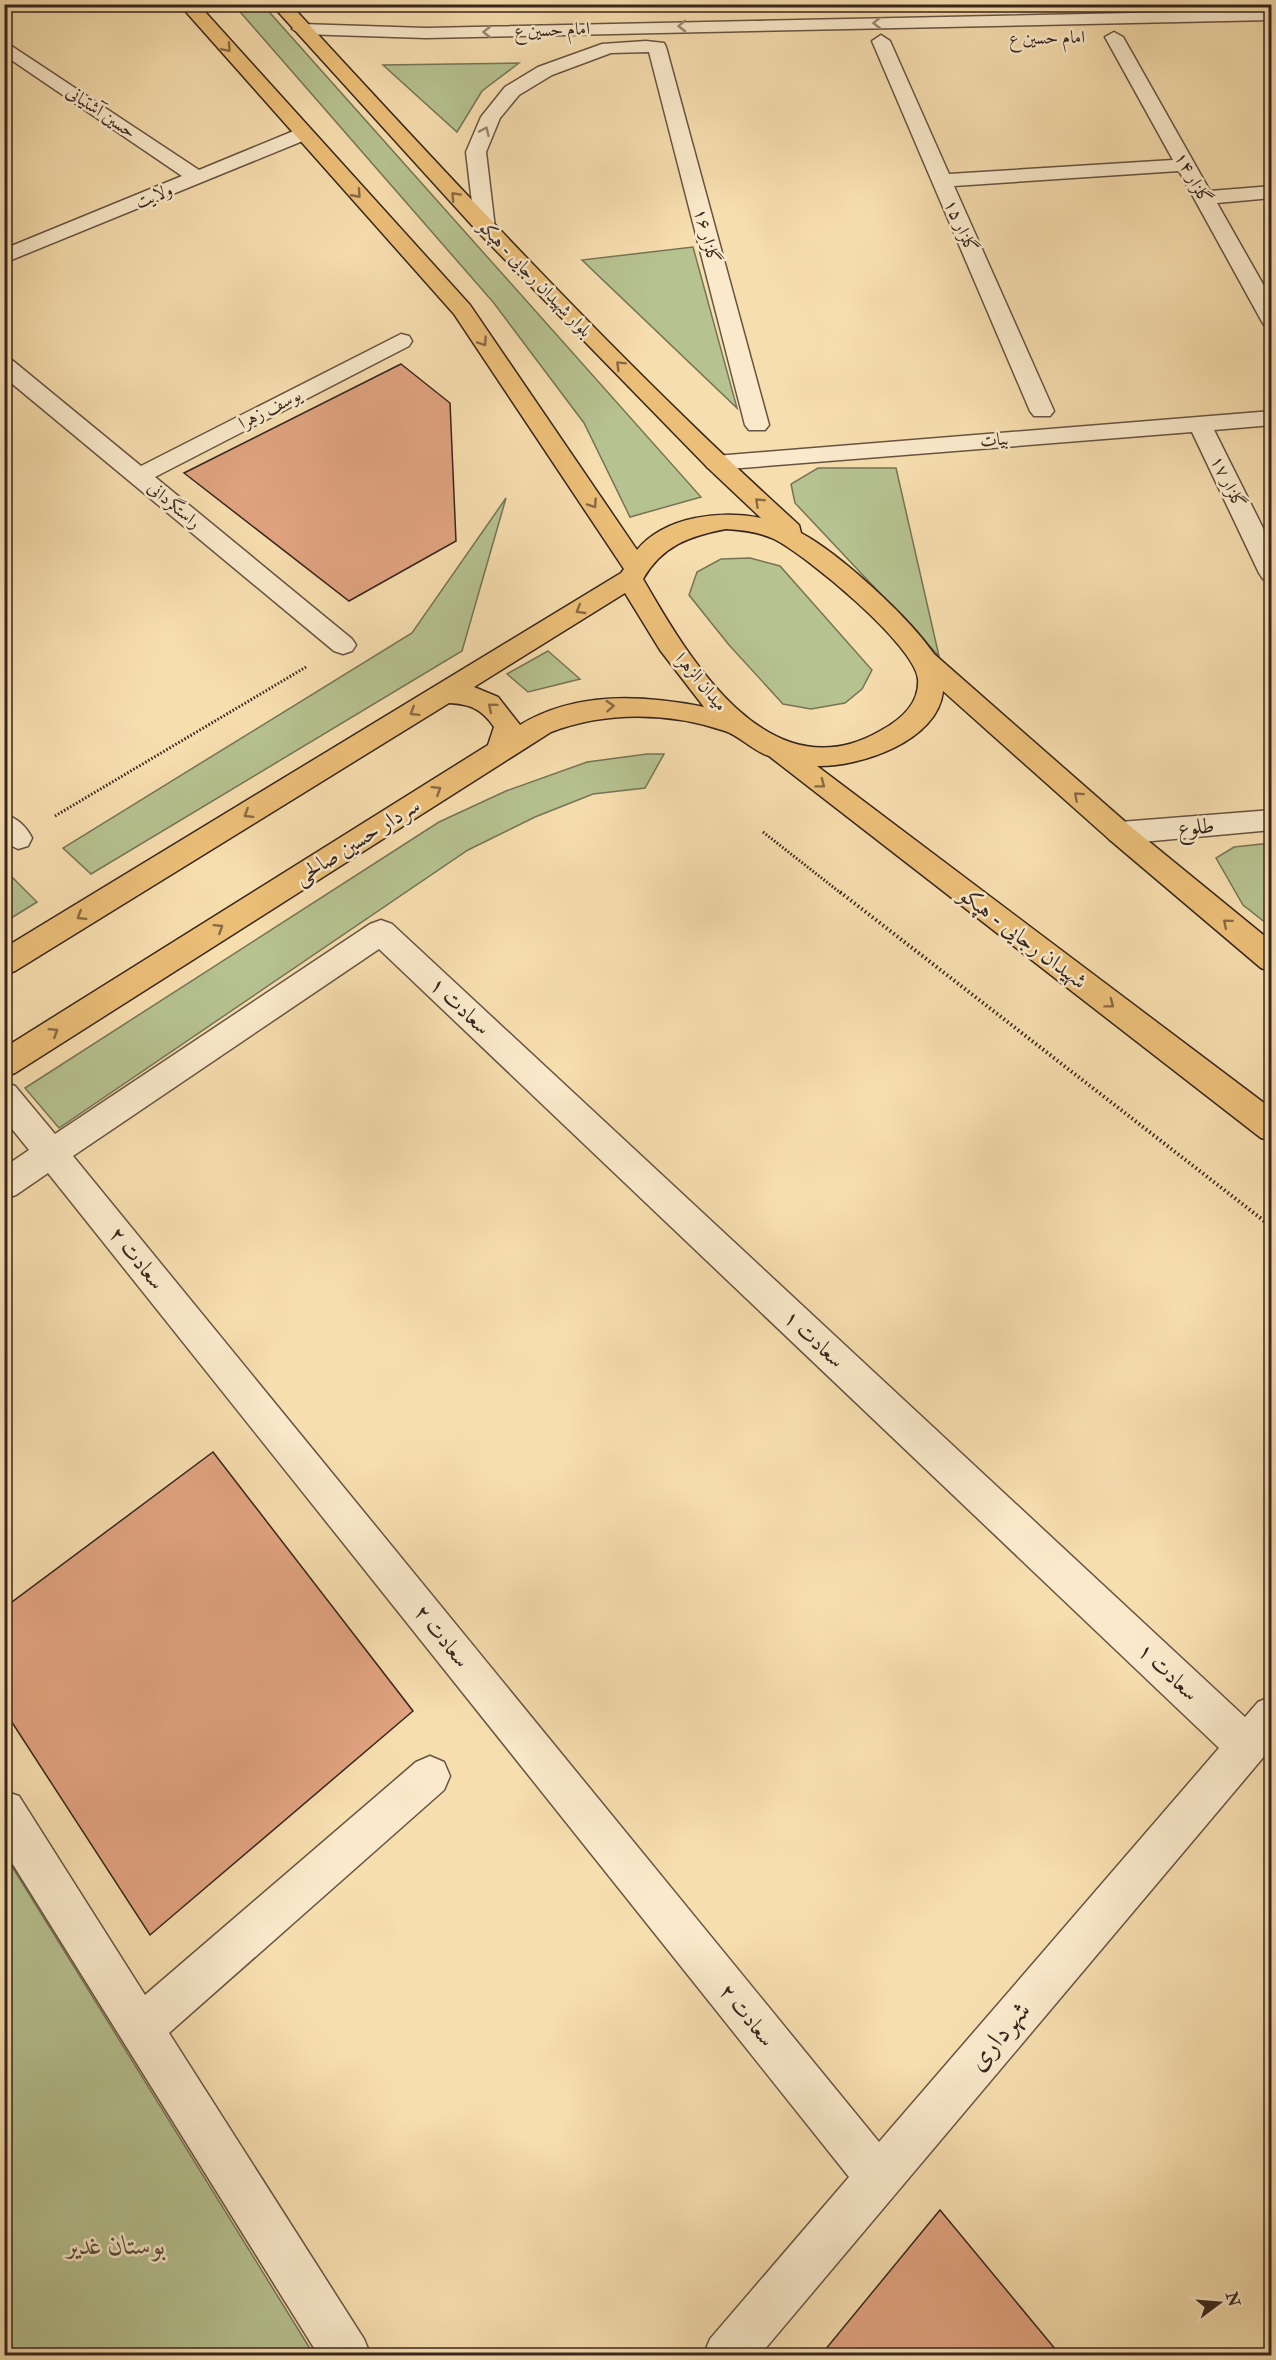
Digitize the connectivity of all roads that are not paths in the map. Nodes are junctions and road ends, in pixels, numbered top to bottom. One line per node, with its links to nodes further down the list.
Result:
1 (188, 4): 22 (main road, one-way to 22)
2 (280, 4): 8 (main road, بلوار شهیدان رجایی - هپکو)
3 (829, 4): 7 (street)
4 (1168, 4): 6 (street)
5 (1272, 15): 6 (street, امام حسین ع)
6 (1182, 17): 7 (street, امام حسین ع, one-way to 7)
7 (844, 23): 9 (street, امام حسین ع, one-way to 9)
8 (301, 29): 9 (street, امام حسین ع); 28 (main road, بلوار شهیدان رجایی - هپکو, one-way to 8)
9 (426, 33): 20 (street)
10 (1137, 36): 12 (street, امام حسین ع)
11 (1091, 37): 12 (street, امام حسین ع)
12 (1114, 37): 23 (street, گلزار ۱۴)
13 (1044, 38): 14 (street, امام حسین ع)
14 (880, 41): 15 (street, امام حسین ع); 25 (street, گلزار ۱۵)
15 (833, 43)
16 (4, 46): 24 (street, حسین آشتیانی)
17 (680, 46): 18 (street, امام حسین ع)
18 (657, 47): 19 (street, امام حسین ع); 36 (street, گلزار ۱۶)
19 (609, 48): 21 (street); 28 (street, امام حسین ع, one-way to 19)
20 (417, 51)
21 (550, 51)
22 (303, 134): 24 (street, ولایت); 41 (main road, one-way to 41)
23 (1186, 165): 25 (street); 27 (street, گلزار ۱۴)
24 (198, 177): 29 (street, ولایت)
25 (942, 181): 33 (street, گلزار ۱۵)
26 (1272, 192): 27 (street)
27 (1204, 198): 30 (street, گلزار ۱۴)
28 (485, 228): 37 (main road, بلوار شهیدان رجایی - هپکو, one-way to 28)
29 (4, 257)
30 (1272, 320)
31 (401, 341): 38 (street, یوسف زهرا)
32 (4, 364): 38 (street, راستگردانی)
33 (1042, 411)
34 (1272, 418): 35 (street, بیات)
35 (1200, 424): 37 (street, بیات); 40 (street, گلزار ۱۷)
36 (758, 425)
37 (716, 463): 39 (main road, بلوار شهیدان رجایی - هپکو, one-way to 37)
38 (139, 476): 42 (street, راستگردانی)
39 (802, 542): 41 (main road); 43 (main road)
40 (1272, 573)
41 (633, 574): 44 (main road, one-way to 44); 45 (main road, میدان الزهرا)
42 (343, 645)
43 (925, 660): 46 (main road, میدان الزهرا); 49 (main road, one-way to 43)
44 (445, 693): 47 (main road, one-way to 44); 51 (main road, one-way to 51)
45 (736, 724): 46 (main road, میدان الزهرا); 47 (main road, سردار حسین صالحی, one-way to 45)
46 (775, 748): 54 (main road, شهیدان رجایی - هپکو, one-way to 54)
47 (500, 751): 52 (main road, سردار حسین صالحی, one-way to 47)
48 (1272, 820): 49 (street, طلوع)
49 (1120, 833): 50 (main road, one-way to 49)
50 (1272, 960)
51 (4, 963)
52 (4, 1064)
53 (4, 1095): 55 (street, سعادت ۲)
54 (1272, 1128)
55 (52, 1154): 56 (street); 57 (street, سعادت ۱); 61 (street, سعادت ۲)
56 (4, 1185)
57 (1259, 1731): 61 (street, شهرداری)
58 (430, 1776): 60 (street)
59 (4, 1811): 60 (street)
60 (141, 2028): 62 (street)
61 (879, 2178): 63 (street, شهرداری)
62 (347, 2355)
63 (727, 2355)

